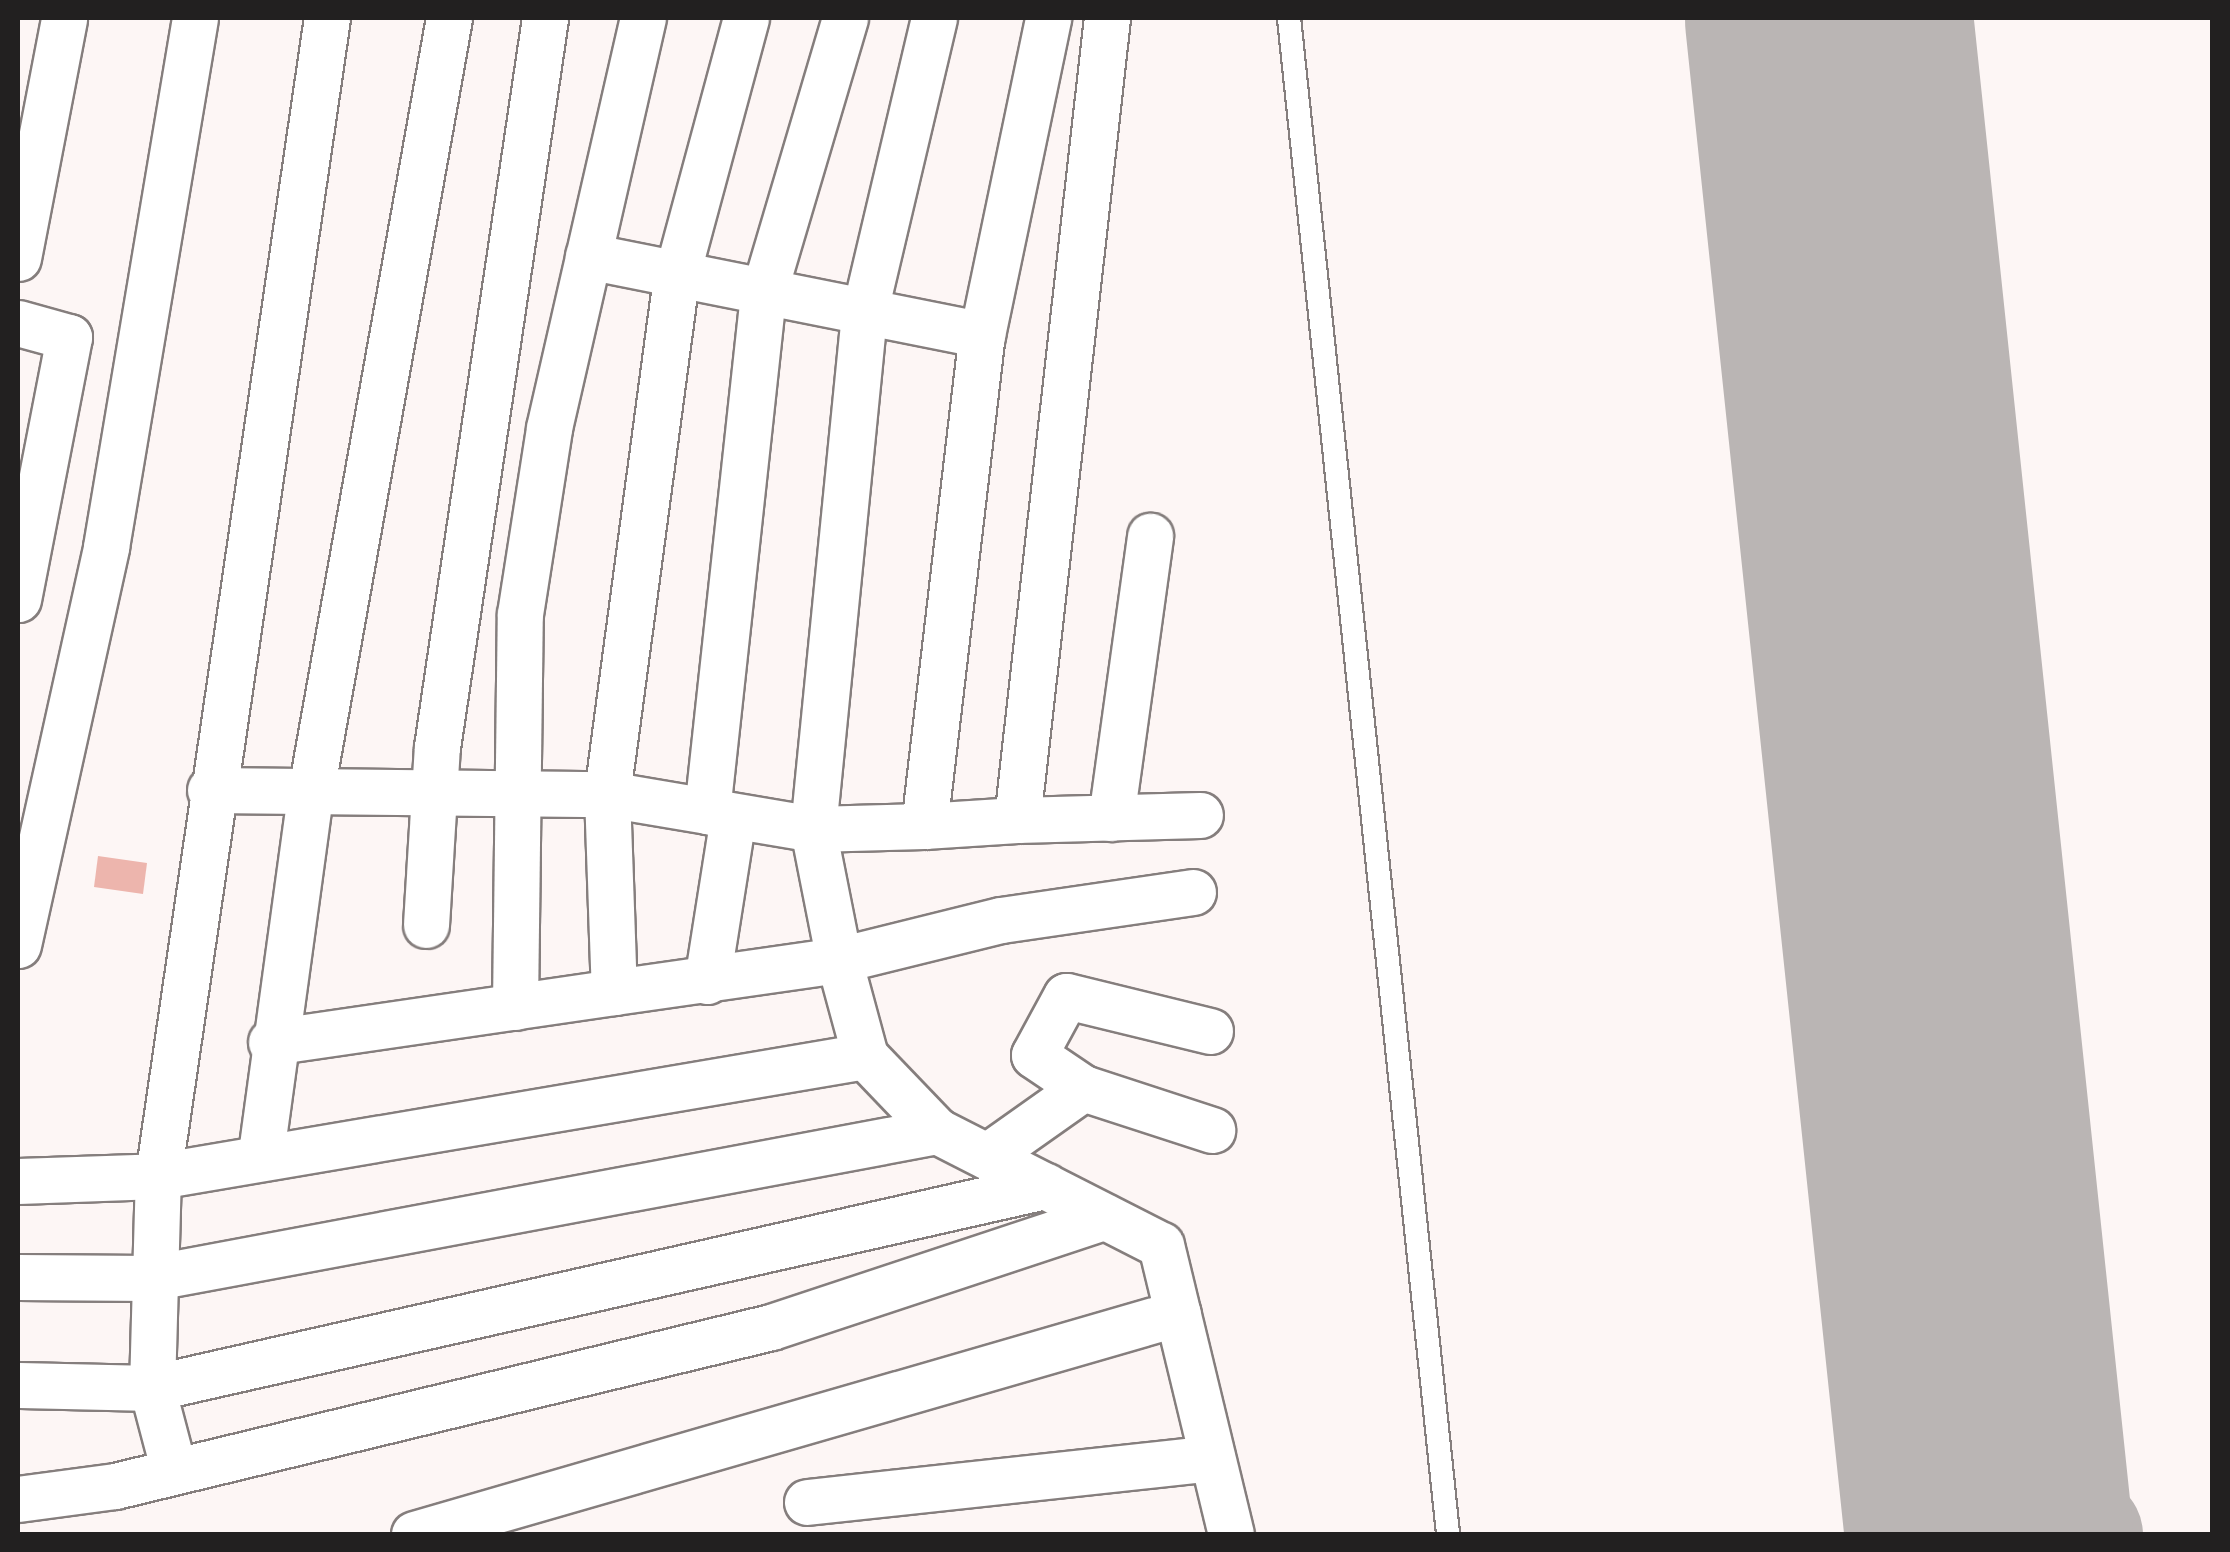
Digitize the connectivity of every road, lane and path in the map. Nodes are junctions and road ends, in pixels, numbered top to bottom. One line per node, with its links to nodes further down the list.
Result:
1 (64, 18): 14 (street)
2 (195, 18): 35 (street)
3 (328, 18): 22 (street)
4 (449, 18): 24 (street)
5 (545, 18): 25 (street)
6 (642, 18): 13 (street)
7 (746, 18): 15 (street)
8 (845, 18): 16 (street)
9 (934, 18): 17 (street)
10 (1048, 18): 19 (street)
11 (1106, 18): 30 (street)
12 (1289, 18): 63 (lane)
13 (588, 256): 15 (street); 26 (street)
14 (18, 258)
15 (676, 278): 16 (street); 23 (street)
16 (763, 295): 17 (street); 28 (street)
17 (864, 314): 19 (street); 32 (street)
18 (18, 323): 21 (street)
19 (982, 335): 31 (street)
20 (1150, 536): 29 (street)
21 (18, 599)
22 (210, 790): 24 (street); 48 (street)
23 (608, 794): 26 (street); 28 (street); 38 (street)
24 (310, 796): 25 (street); 41 (street)
25 (435, 797): 26 (street); 34 (street)
26 (516, 799): 39 (street)
27 (1200, 815): 29 (street)
28 (733, 816): 32 (street); 37 (street)
29 (1111, 818): 30 (street)
30 (1017, 820): 31 (street)
31 (924, 826): 32 (street)
32 (813, 829): 36 (street)
33 (1193, 892): 36 (street)
34 (426, 925)
35 (18, 946)
36 (839, 960): 37 (street); 42 (street)
37 (707, 982): 38 (street)
38 (614, 992): 39 (street)
39 (515, 1007): 41 (street)
40 (1210, 1031): 43 (street)
41 (272, 1042): 46 (street)
42 (866, 1056): 45 (street); 46 (street)
43 (1083, 1088): 44 (street); 47 (street)
44 (1212, 1130)
45 (937, 1131): 47 (street); 53 (street)
46 (260, 1153): 48 (street)
47 (987, 1156): 50 (street)
48 (158, 1176): 49 (street); 53 (street)
49 (18, 1181)
50 (1045, 1186): 51 (street); 56 (street)
51 (1104, 1216): 54 (street); 58 (street)
52 (18, 1278): 53 (street)
53 (150, 1278): 56 (street)
54 (1178, 1313): 57 (street); 61 (street)
55 (18, 1385): 56 (street)
56 (152, 1388): 58 (street)
57 (1212, 1458): 60 (street); 62 (street)
58 (174, 1471): 59 (street)
59 (18, 1499)
60 (807, 1502)
61 (414, 1534)
62 (1231, 1534)
63 (1448, 1534)

